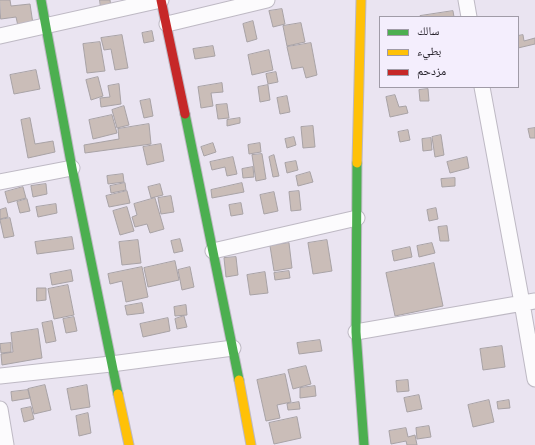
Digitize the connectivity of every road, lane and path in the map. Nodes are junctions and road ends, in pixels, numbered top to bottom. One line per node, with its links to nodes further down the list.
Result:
1 (41, 0): 8 (street)
2 (161, 0): 7 (street); 8 (street)
3 (267, 0): 7 (street)
4 (361, 0): 13 (street)
5 (466, 0): 6 (street)
6 (469, 16)
7 (167, 24): 14 (street)
8 (46, 25): 9 (street); 11 (street)
9 (0, 36)
10 (482, 88): 15 (street)
11 (72, 168): 12 (street); 18 (street)
12 (0, 182)
13 (357, 218): 14 (street); 16 (street)
14 (213, 251): 17 (street)
15 (529, 302): 16 (street); 20 (street)
16 (356, 332): 25 (street)
17 (233, 348): 18 (street); 24 (street)
18 (111, 364): 19 (street); 23 (street)
19 (0, 376)
20 (535, 379)
21 (0, 409): 22 (street)
22 (6, 445)
23 (129, 445)
24 (251, 445)
25 (364, 445)

